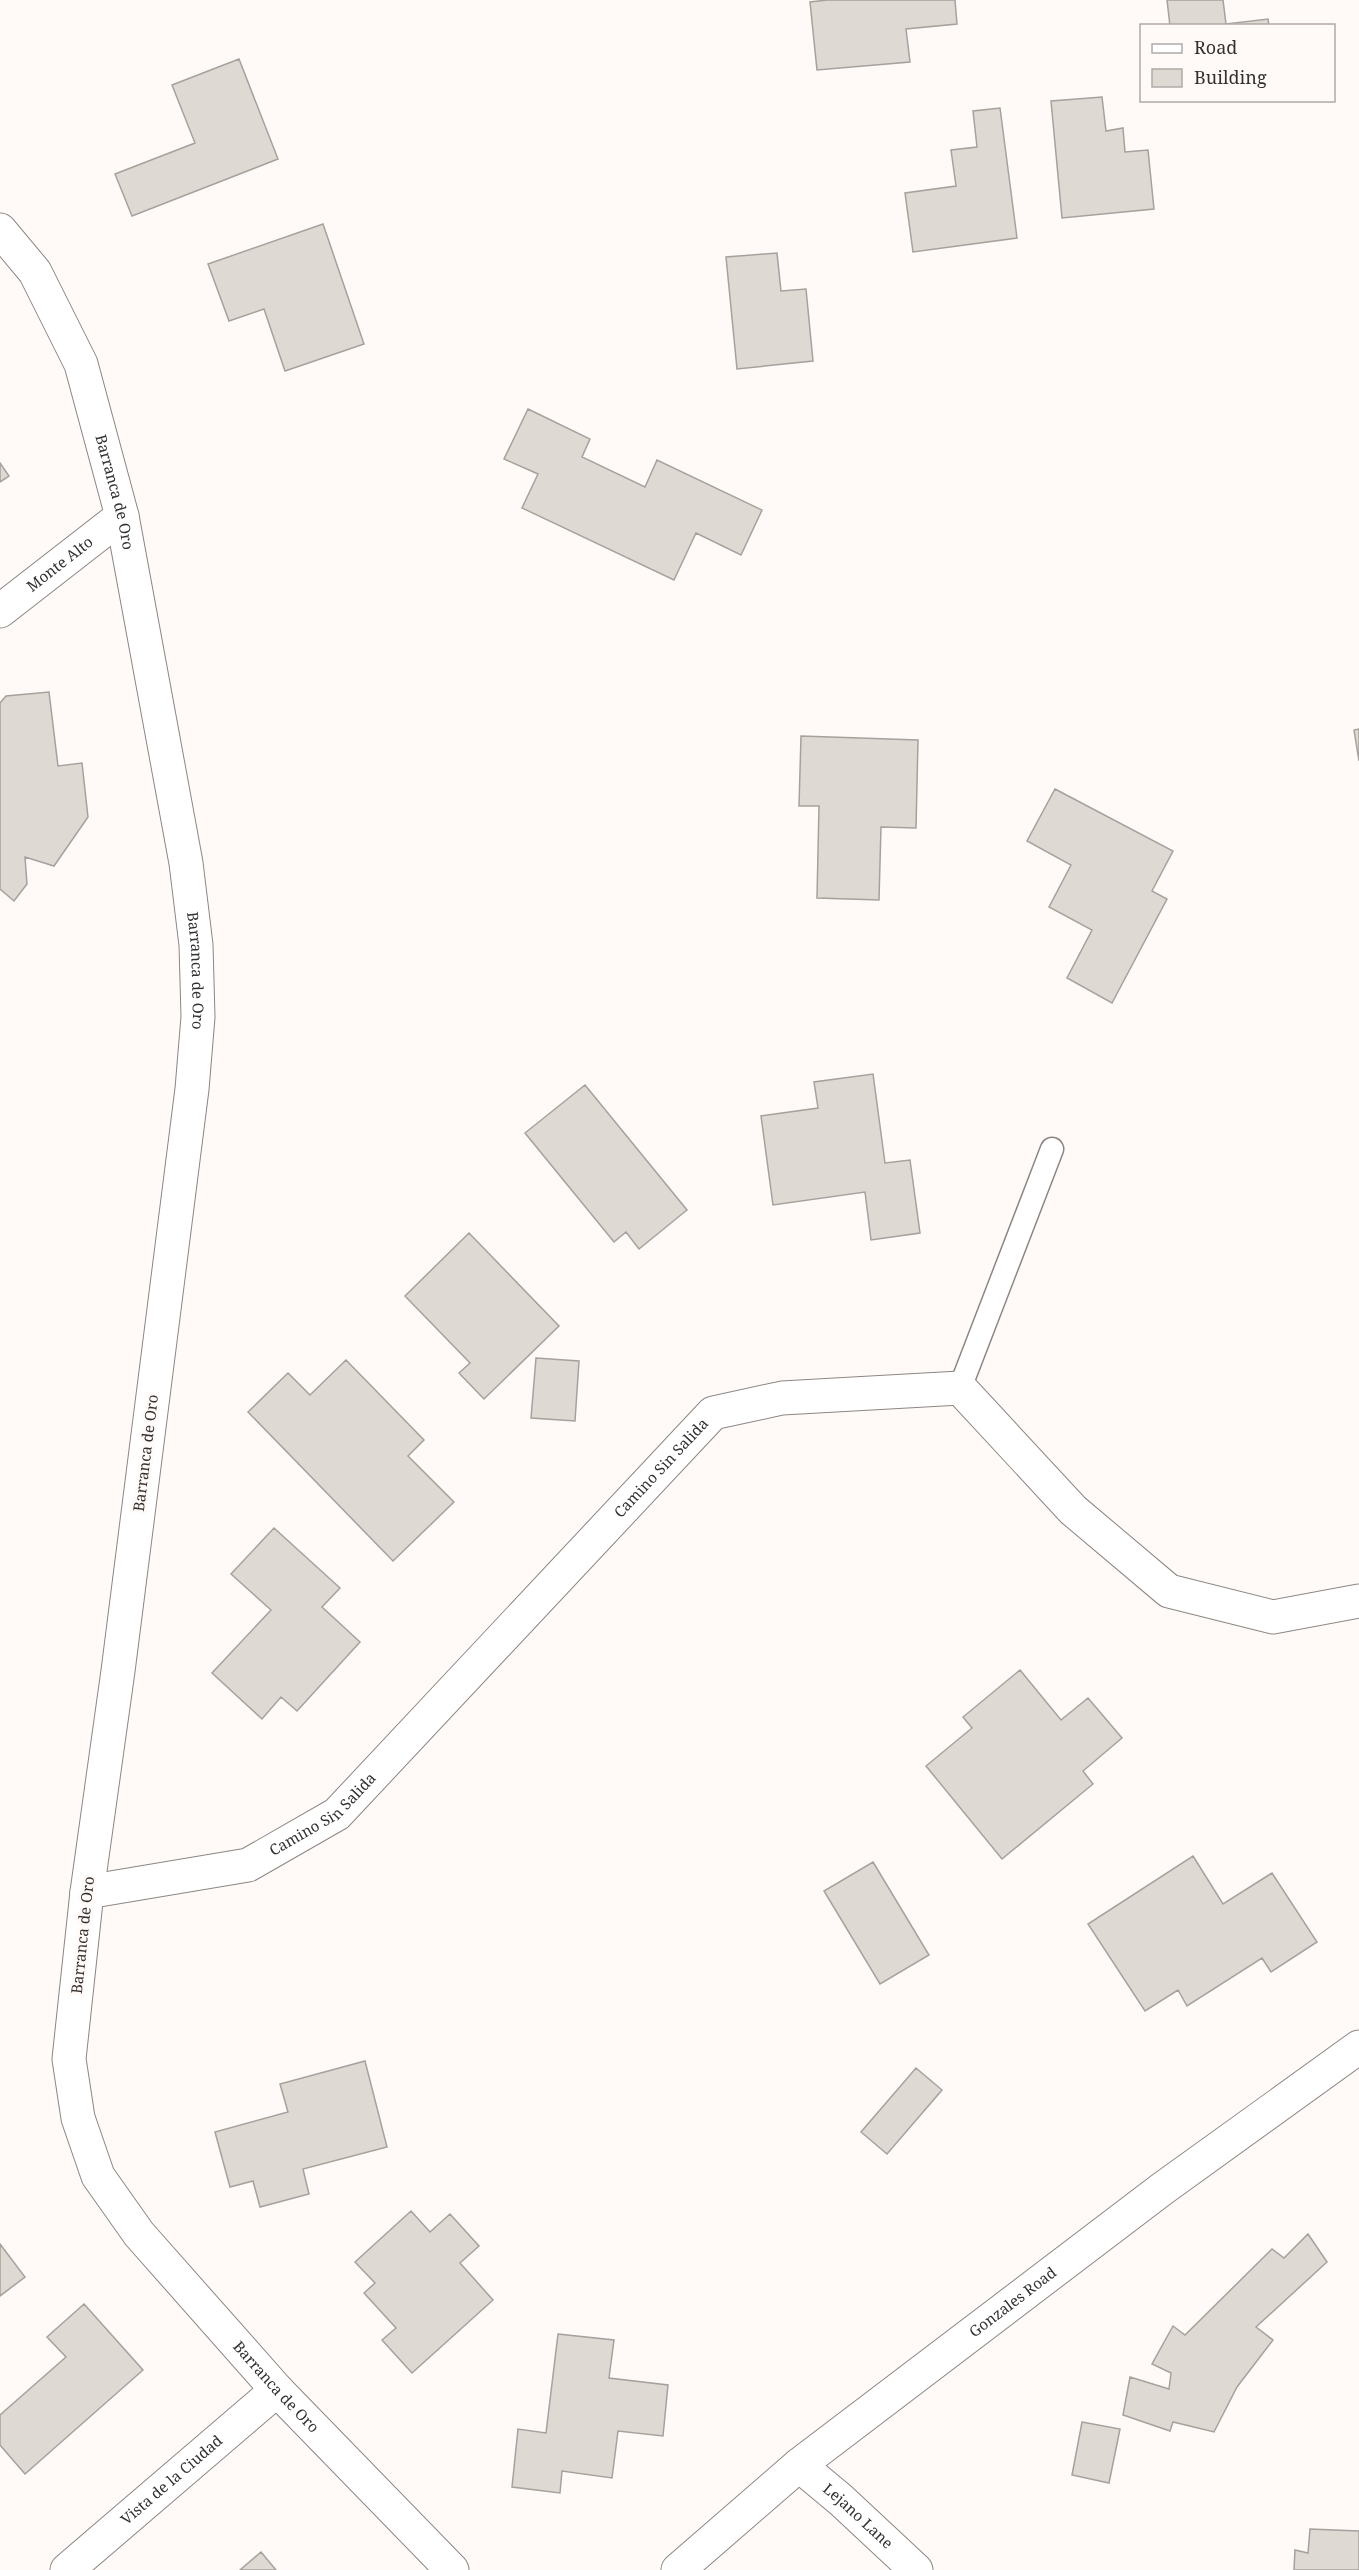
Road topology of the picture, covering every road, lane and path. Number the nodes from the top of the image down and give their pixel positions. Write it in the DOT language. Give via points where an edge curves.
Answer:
graph roads {
  1 [pos="0,230"];
  2 [pos="122,516"];
  3 [pos="0,611"];
  4 [pos="1052,1149"];
  5 [pos="960,1388"];
  6 [pos="1359,1602"];
  7 [pos="87,1892"];
  8 [pos="1359,2047"];
  9 [pos="277,2390"];
  10 [pos="799,2465"];
  11 [pos="67,2570"];
  12 [pos="452,2570"];
  13 [pos="678,2570"];
  14 [pos="916,2570"];
  1 -- 2 [label="street, Barranca de Oro" via="35,272 81,364"];
  2 -- 3 [label="street, Monte Alto"];
  2 -- 7 [label="street, Barranca de Oro" via="186,863 196,945 198,1017 182,1172"];
  4 -- 5 [label="lane"];
  5 -- 6 [label="street" via="1073,1510 1169,1591 1274,1617"];
  5 -- 7 [label="street, Camino Sin Salida" via="782,1398 713,1413 338,1814 248,1865"];
  7 -- 9 [label="street, Barranca de Oro" via="69,2059 78,2118 98,2176 139,2234"];
  8 -- 10 [label="street, Gonzales Road" via="1162,2189"];
  9 -- 11 [label="street, Vista de la Ciudad"];
  9 -- 12 [label="street, Barranca de Oro"];
  10 -- 13 [label="street, Gonzales Road"];
  10 -- 14 [label="street, Lejano Lane"];
}
